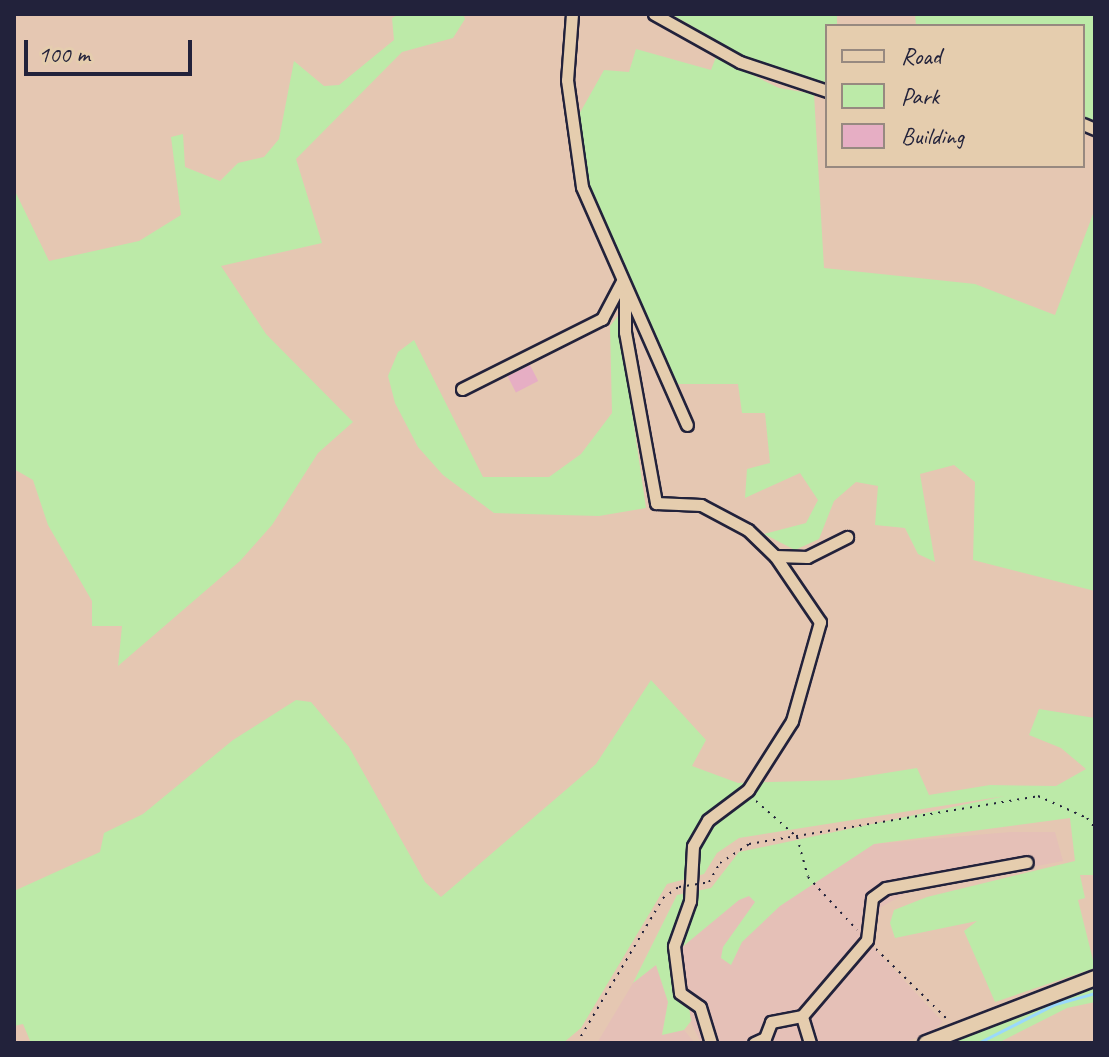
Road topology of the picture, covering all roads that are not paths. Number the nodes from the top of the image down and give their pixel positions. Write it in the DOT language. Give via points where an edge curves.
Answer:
graph roads {
  1 [pos="572,14"];
  2 [pos="654,14"];
  3 [pos="825,90"];
  4 [pos="623,286"];
  5 [pos="462,389"];
  6 [pos="687,425"];
  7 [pos="847,537"];
  8 [pos="775,556"];
  9 [pos="1027,862"];
  10 [pos="1095,978"];
  11 [pos="802,1016"];
  12 [pos="711,1043"];
  13 [pos="754,1043"];
  14 [pos="810,1043"];
  15 [pos="926,1043"];
  1 -- 4 [label="street" via="567,80 576,162"];
  2 -- 3 [label="street" via="740,62"];
  4 -- 5 [label="street" via="602,319"];
  4 -- 6 [label="street" via="665,367"];
  4 -- 8 [label="street" via="625,332 656,503 710,508 748,530"];
  7 -- 8 [label="street" via="807,557"];
  8 -- 12 [label="street" via="820,622 792,721 748,790 698,831 690,901 674,946 680,993 700,1007"];
  9 -- 11 [label="street" via="886,888 867,912 867,940"];
  10 -- 15 [label="main road"];
  11 -- 13 [label="street" via="771,1022 765,1038"];
  11 -- 14 [label="street"];
}
